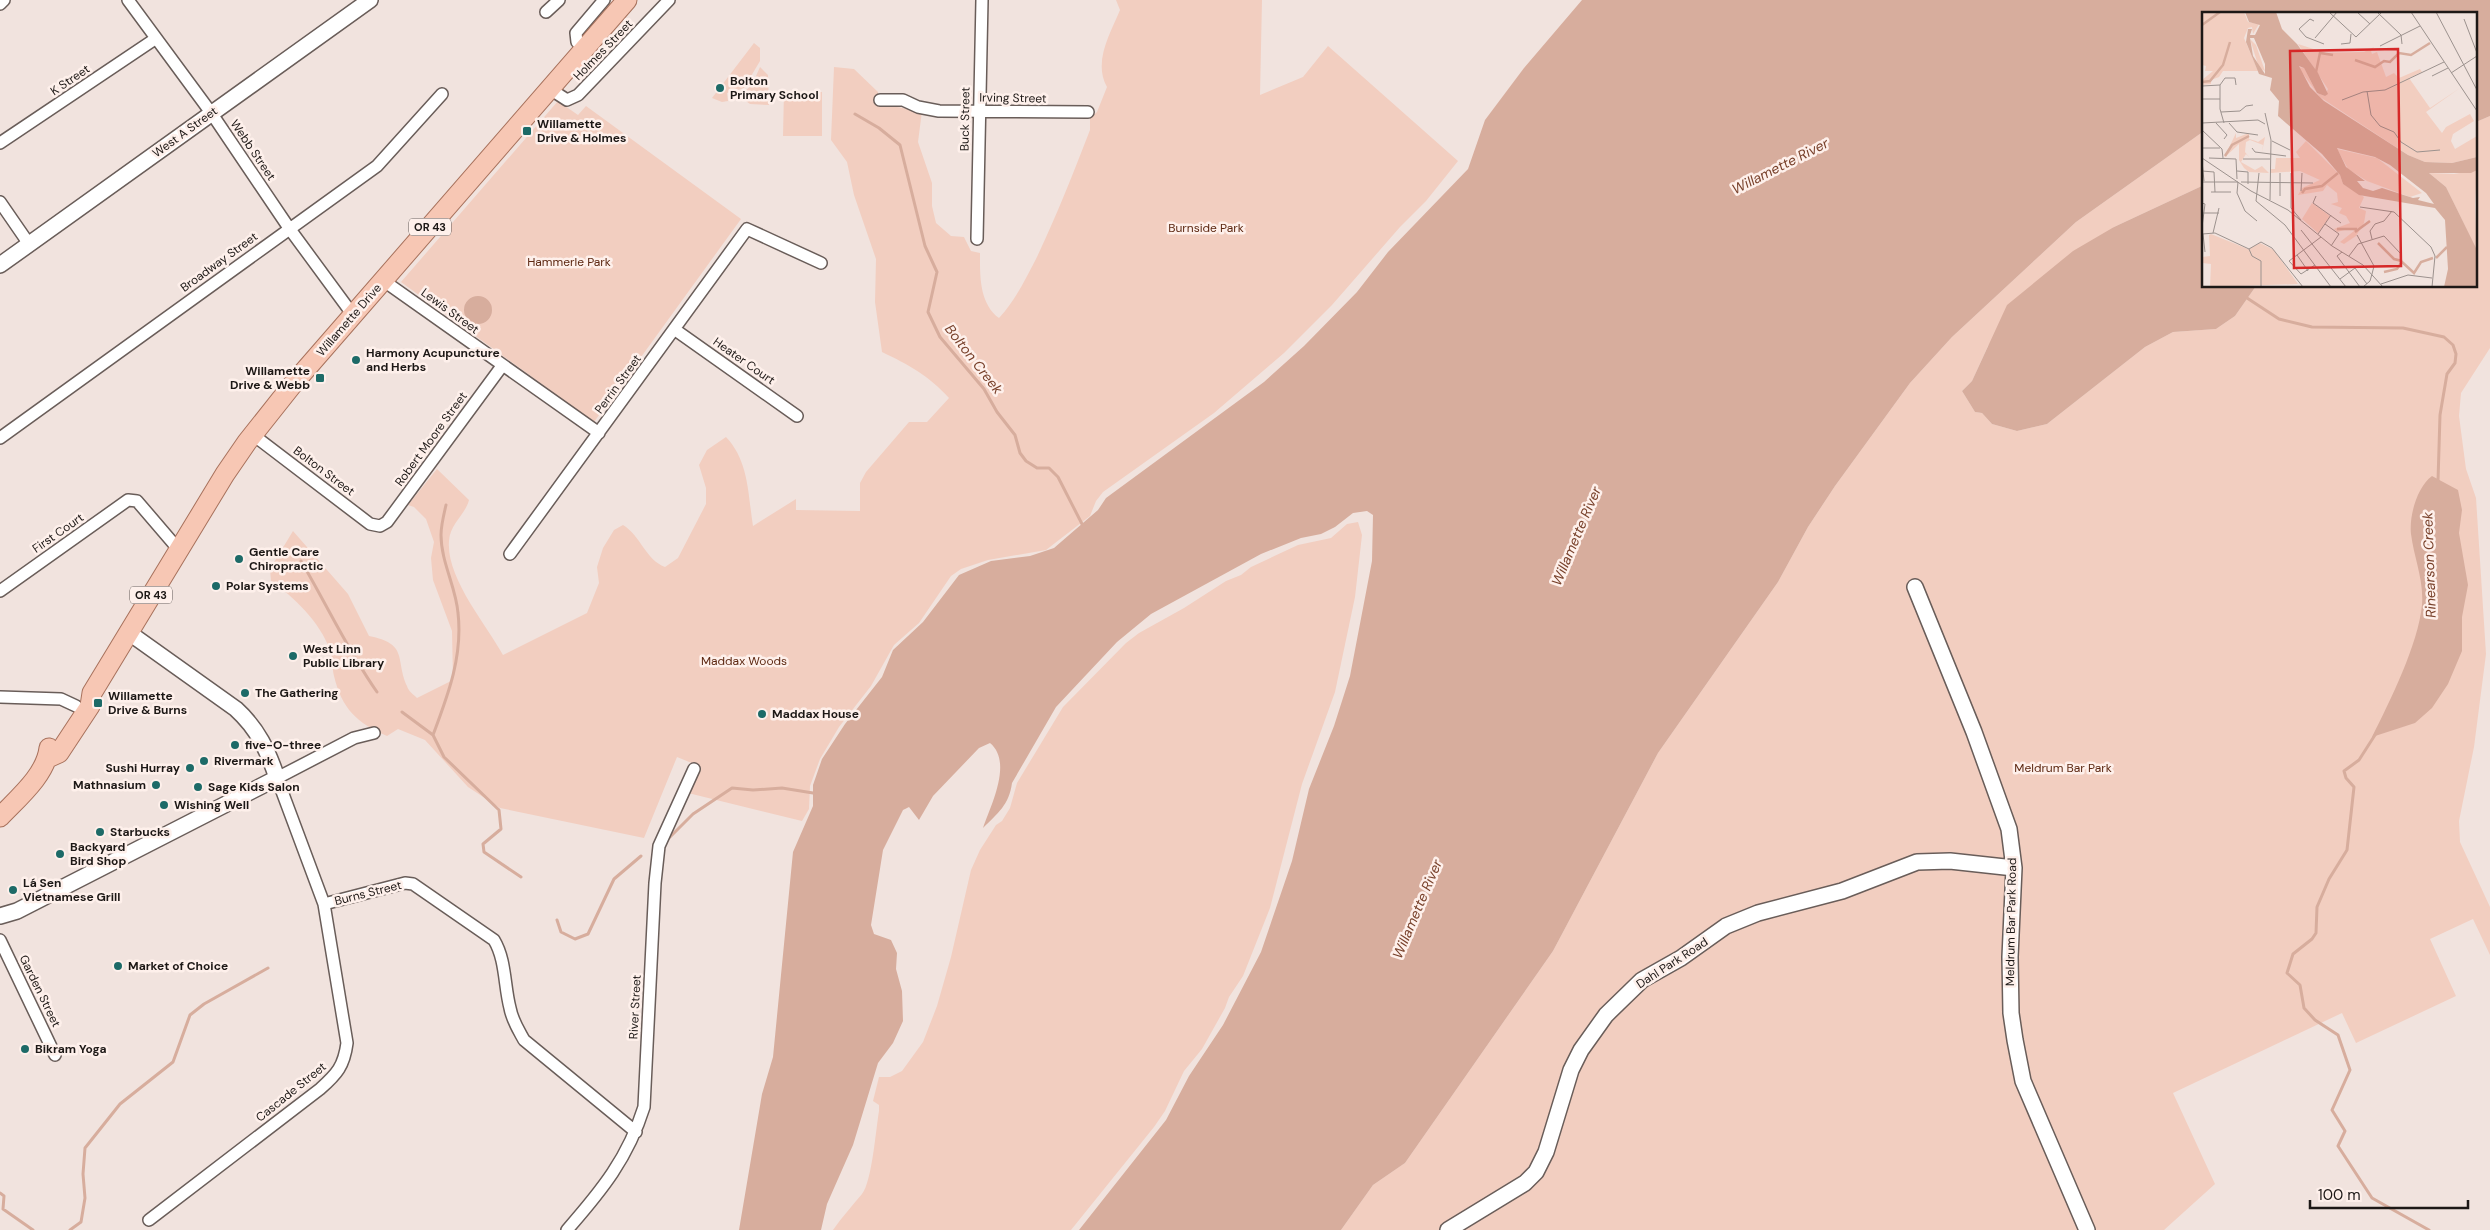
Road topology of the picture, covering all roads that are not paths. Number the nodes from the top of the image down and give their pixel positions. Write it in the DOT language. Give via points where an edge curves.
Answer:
graph roads {
  1 [pos="4,0"];
  2 [pos="128,0"];
  3 [pos="370,0"];
  4 [pos="559,0"];
  5 [pos="604,0"];
  6 [pos="627,0"];
  7 [pos="669,0"];
  8 [pos="982,0"];
  9 [pos="0,4"];
  10 [pos="546,12"];
  11 [pos="155,39"];
  12 [pos="585,48"];
  13 [pos="550,90"];
  14 [pos="442,94"];
  15 [pos="880,100"];
  16 [pos="979,112"];
  17 [pos="1088,112"];
  18 [pos="212,114"];
  19 [pos="0,143"];
  20 [pos="0,202"];
  21 [pos="289,228"];
  22 [pos="977,239"];
  23 [pos="29,244"];
  24 [pos="822,263"];
  25 [pos="0,265"];
  26 [pos="384,281"];
  27 [pos="353,315"];
  28 [pos="674,329"];
  29 [pos="502,366"];
  30 [pos="798,416"];
  31 [pos="599,433"];
  32 [pos="252,434"];
  33 [pos="0,438"];
  34 [pos="380,526"];
  35 [pos="179,550"];
  36 [pos="510,554"];
  37 [pos="1915,587"];
  38 [pos="0,591"];
  39 [pos="128,632"];
  40 [pos="92,692"];
  41 [pos="0,697"];
  42 [pos="76,706"];
  43 [pos="374,733"];
  44 [pos="48,758"];
  45 [pos="694,769"];
  46 [pos="277,778"];
  47 [pos="0,817"];
  48 [pos="2014,868"];
  49 [pos="324,904"];
  50 [pos="0,916"];
  51 [pos="0,940"];
  52 [pos="55,1055"];
  53 [pos="636,1132"];
  54 [pos="149,1220"];
  55 [pos="567,1230"];
  56 [pos="1448,1230"];
  57 [pos="2087,1230"];
  1 -- 9 [label="street"];
  2 -- 11 [label="street, Webb Street"];
  3 -- 18 [label="street, West A Street"];
  4 -- 10 [label="street"];
  5 -- 12 [label="street" via="576,33 577,42"];
  6 -- 12 [label="main road, Willamette Drive / OR 43"];
  7 -- 13 [label="street, Holmes Street" via="578,95 567,100"];
  8 -- 16 [label="street, Buck Street"];
  11 -- 18 [label="street, Webb Street"];
  11 -- 19 [label="street, K Street"];
  12 -- 13 [label="main road, Willamette Drive / OR 43"];
  13 -- 26 [label="main road, Willamette Drive / OR 43"];
  14 -- 21 [label="street, Broadway Street" via="377,166"];
  15 -- 16 [label="street, Irving Street" via="903,100 939,111"];
  16 -- 17 [label="street, Irving Street"];
  16 -- 22 [label="street, Buck Street"];
  18 -- 21 [label="street, Webb Street"];
  18 -- 23 [label="street, West A Street"];
  20 -- 23 [label="street"];
  21 -- 27 [label="street, Webb Street"];
  21 -- 33 [label="street, Broadway Street"];
  23 -- 25 [label="street, West A Street"];
  24 -- 28 [label="street, Perrin Street" via="747,229"];
  26 -- 27 [label="main road, Willamette Drive / OR 43"];
  26 -- 29 [label="street, Lewis Street"];
  27 -- 32 [label="main road, Willamette Drive / OR 43"];
  28 -- 30 [label="street, Heater Court"];
  28 -- 31 [label="street, Perrin Street"];
  29 -- 31 [label="street, Lewis Street"];
  29 -- 34 [label="street, Robert Moore Street" via="387,522"];
  31 -- 36 [label="street, Perrin Street"];
  32 -- 34 [label="street, Bolton Street" via="370,524"];
  32 -- 35 [label="main road, Willamette Drive / OR 43"];
  35 -- 38 [label="street, First Court" via="133,499"];
  35 -- 39 [label="main road, Willamette Drive / OR 43"];
  37 -- 48 [label="street, Meldrum Bar Park Road" via="2003,810"];
  39 -- 40 [label="main road, Willamette Drive / OR 43"];
  39 -- 46 [label="street, Burns Street" via="247,719 263,741"];
  40 -- 42 [label="main road, Willamette Drive / OR 43"];
  40 -- 44 [label="main road, Willamette Drive / OR 43" via="90,706 59,753"];
  41 -- 42 [label="street" via="61,699"];
  42 -- 44 [label="main road, Willamette Drive / OR 43" via="49,745"];
  43 -- 46 [label="street" via="354,738"];
  44 -- 47 [label="main road, Willamette Drive / OR 43" via="26,790"];
  45 -- 53 [label="street, River Street" via="659,846 644,1107"];
  46 -- 49 [label="street, Burns Street"];
  46 -- 50 [label="street" via="17,911"];
  48 -- 56 [label="street, Dahl Park Road" via="1932,860 1917,862 1842,891 1758,913 1726,926 1681,958 1642,980 1606,1015 1571,1070 1546,1152 1536,1172 1526,1183"];
  48 -- 57 [label="street, Meldrum Bar Park Road" via="2010,990 2018,1057 2033,1106"];
  49 -- 53 [label="street, Burns Street" via="405,883 413,884 494,940 500,952 510,1009 524,1040"];
  49 -- 54 [label="street, Cascade Street" via="347,1043 345,1060 335,1076 320,1089"];
  51 -- 52 [label="street, Garden Street"];
  53 -- 55 [label="street, River Street" via="610,1180"];
}
